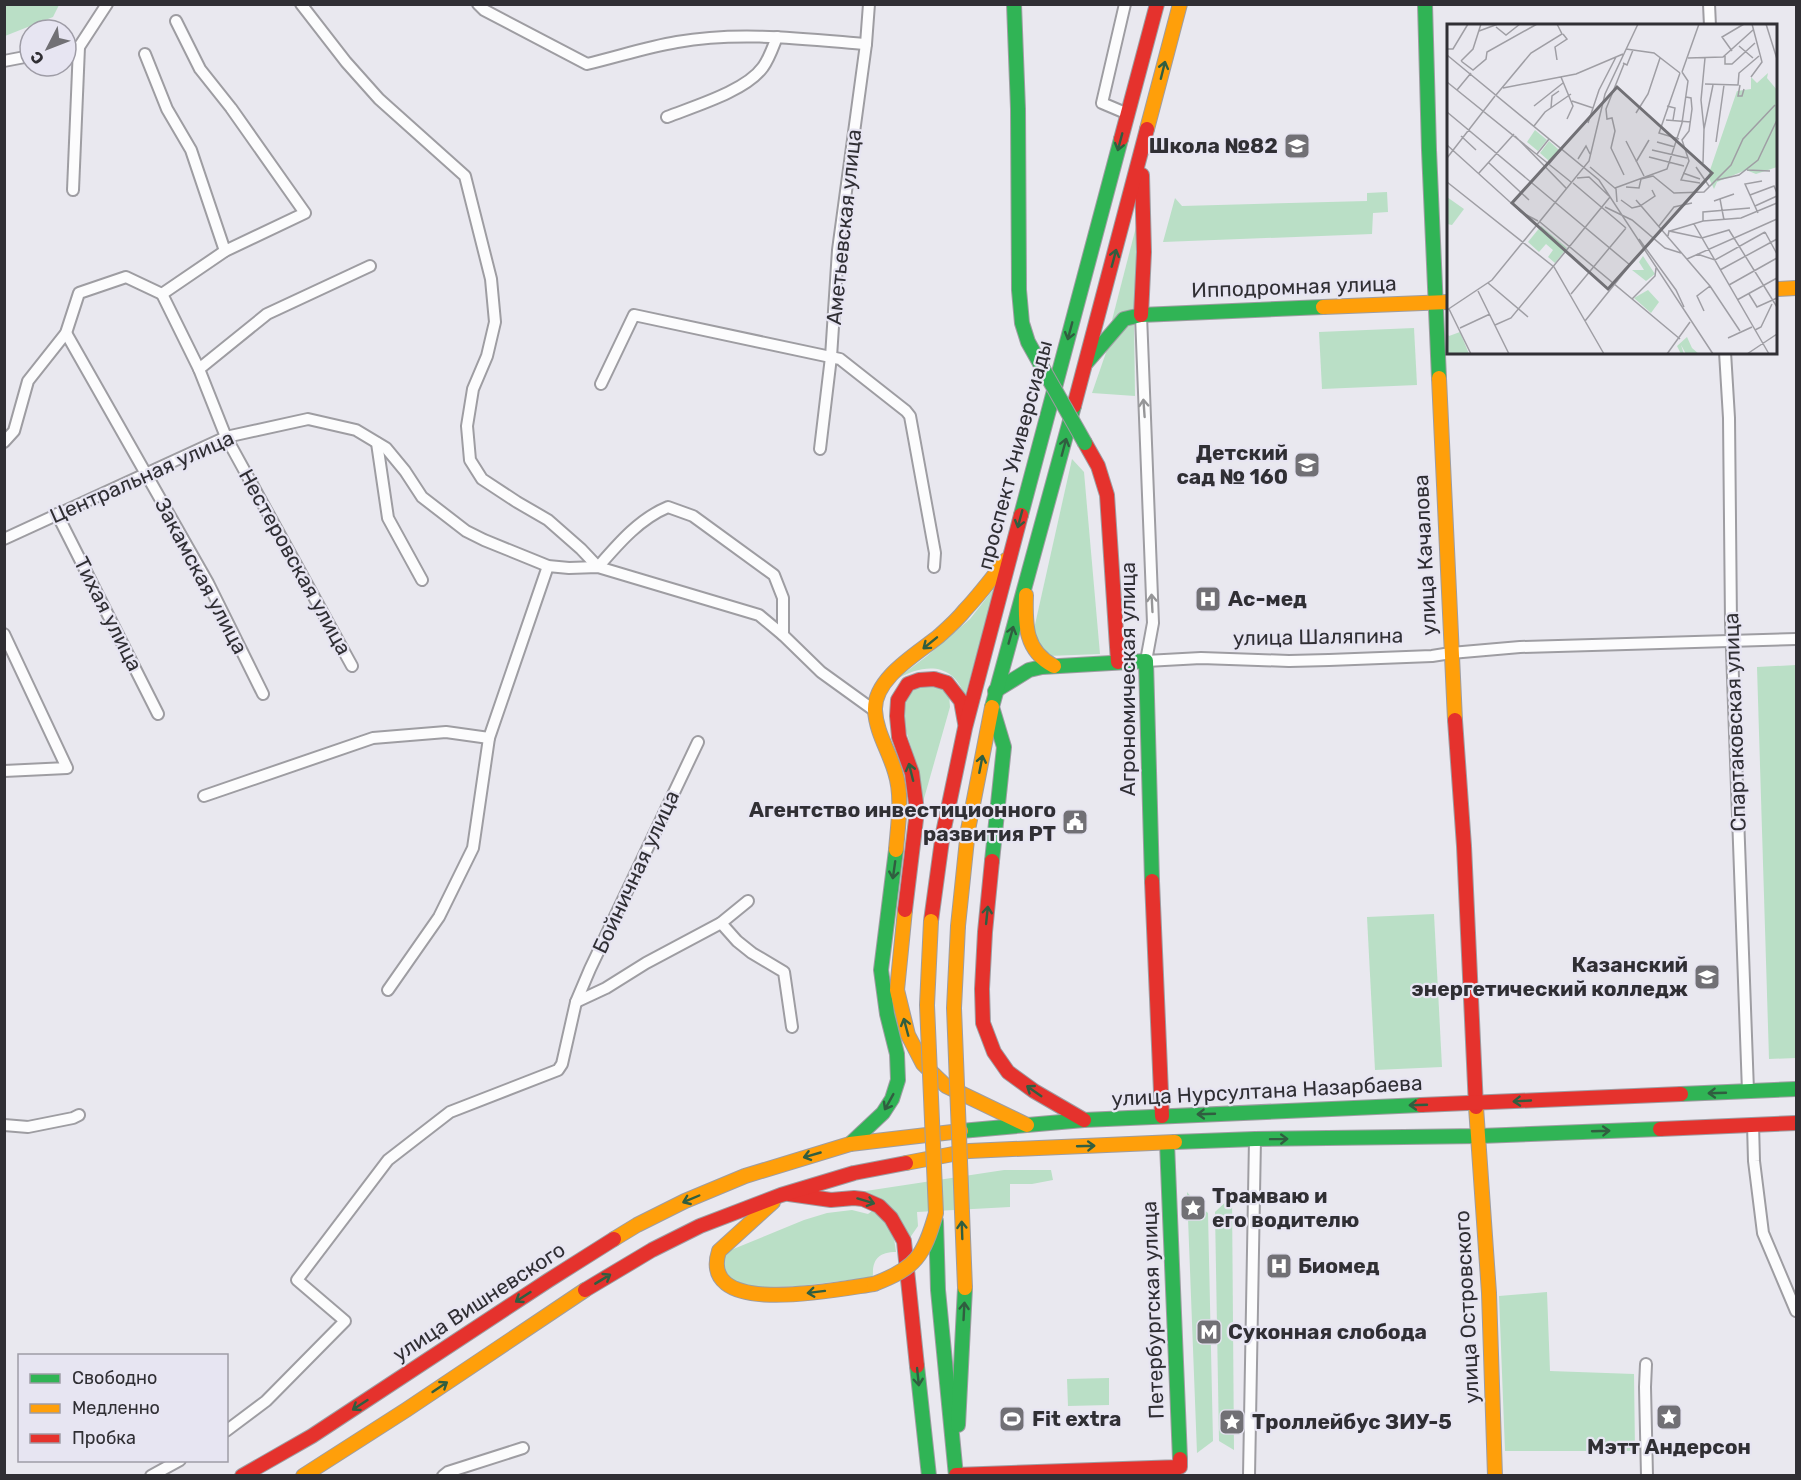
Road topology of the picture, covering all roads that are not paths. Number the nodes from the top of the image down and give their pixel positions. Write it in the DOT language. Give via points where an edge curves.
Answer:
graph roads {
  1 [pos="106,4"];
  2 [pos="301,4"];
  3 [pos="478,4"];
  4 [pos="869,4"];
  5 [pos="1014,4"];
  6 [pos="1125,4"];
  7 [pos="1157,4"];
  8 [pos="1180,4"];
  9 [pos="1425,4"];
  10 [pos="1709,4"];
  11 [pos="176,21"];
  12 [pos="1710,24"];
  13 [pos="777,37"];
  14 [pos="866,44"];
  15 [pos="79,47"];
  16 [pos="145,54"];
  17 [pos="1128,114"];
  18 [pos="667,117"];
  19 [pos="1142,155"];
  20 [pos="73,190"];
  21 [pos="225,251"];
  22 [pos="369,266"];
  23 [pos="1797,288"];
  24 [pos="1777,289"];
  25 [pos="162,294"];
  26 [pos="1442,302"];
  27 [pos="1141,315"];
  28 [pos="66,333"];
  29 [pos="1725,354"];
  30 [pos="831,357"];
  31 [pos="1086,363"];
  32 [pos="199,369"];
  33 [pos="601,384"];
  34 [pos="226,437"];
  35 [pos="4,442"];
  36 [pos="377,443"];
  37 [pos="820,449"];
  38 [pos="146,474"];
  39 [pos="57,514"];
  40 [pos="4,539"];
  41 [pos="1011,553"];
  42 [pos="548,566"];
  43 [pos="598,567"];
  44 [pos="934,567"];
  45 [pos="422,580"];
  46 [pos="1026,585"];
  47 [pos="4,634"];
  48 [pos="783,635"];
  49 [pos="1797,639"];
  50 [pos="1732,640"];
  51 [pos="1451,653"];
  52 [pos="1146,661"];
  53 [pos="1118,662"];
  54 [pos="352,666"];
  55 [pos="1056,666"];
  56 [pos="995,691"];
  57 [pos="263,694"];
  58 [pos="992,707"];
  59 [pos="875,711"];
  60 [pos="159,714"];
  61 [pos="965,728"];
  62 [pos="489,738"];
  63 [pos="698,742"];
  64 [pos="4,771"];
  65 [pos="204,796"];
  66 [pos="748,901"];
  67 [pos="720,923"];
  68 [pos="388,990"];
  69 [pos="576,1002"];
  70 [pos="792,1027"];
  71 [pos="1797,1089"];
  72 [pos="1748,1091"];
  73 [pos="1476,1103"];
  74 [pos="79,1115"];
  75 [pos="1162,1116"];
  76 [pos="1084,1120"];
  77 [pos="1797,1123"];
  78 [pos="1753,1124"];
  79 [pos="4,1125"];
  80 [pos="1028,1125"];
  81 [pos="1480,1136"];
  82 [pos="1255,1139"];
  83 [pos="1167,1143"];
  84 [pos="850,1144"];
  85 [pos="745,1176"];
  86 [pos="784,1194"];
  87 [pos="936,1212"];
  88 [pos="1797,1311"];
  89 [pos="1646,1364"];
  90 [pos="228,1430"];
  91 [pos="523,1448"];
  92 [pos="178,1462"];
  93 [pos="1180,1471"];
  94 [pos="956,1475"];
  95 [pos="151,1476"];
  96 [pos="242,1476"];
  97 [pos="303,1476"];
  98 [pos="443,1476"];
  99 [pos="929,1476"];
  100 [pos="1249,1476"];
  101 [pos="1495,1476"];
  102 [pos="1647,1476"];
  1 -- 15 [label="street"];
  2 -- 43 [label="street" via="379,99 465,176 491,279 495,322 487,356 473,389 468,426 470,460 482,479 548,520"];
  3 -- 13 [label="street" via="587,64 678,42"];
  4 -- 14 [label="street, Аметьевская улица"];
  5 -- 53 [label="main road, bridge" via="1022,323 1028,342 1098,466 1107,495"];
  6 -- 17 [label="street" via="1102,103"];
  7 -- 17 [label="main road, проспект Универсиады"];
  19 -- 8 [label="main road, проспект Универсиады, one-way"];
  9 -- 26 [label="main road, улица Качалова"];
  10 -- 12 [label="street"];
  11 -- 21 [label="street" via="200,69 305,213"];
  13 -- 14 [label="street"];
  13 -- 18 [label="street" via="763,67 753,78 737,89"];
  14 -- 30 [label="street, Аметьевская улица" via="838,250"];
  15 -- 20 [label="street"];
  16 -- 21 [label="street" via="166,109 191,150"];
  17 -- 41 [label="main road, проспект Универсиады, one-way"];
  19 -- 27 [label="main road"];
  31 -- 19 [label="main road, проспект Универсиады, one-way"];
  21 -- 25 [label="street"];
  22 -- 32 [label="street" via="267,314"];
  23 -- 24 [label="main road"];
  25 -- 28 [label="street" via="126,277 80,292"];
  25 -- 32 [label="street, Нестеровская улица"];
  26 -- 27 [label="main road, Ипподромная улица"];
  26 -- 51 [label="main road, улица Качалова"];
  27 -- 31 [label="main road" via="1124,319"];
  52 -- 27 [label="street, Агрономическая улица, one-way" via="1153,623"];
  28 -- 35 [label="street" via="28,381 14,431"];
  28 -- 38 [label="street, Закамская улица"];
  29 -- 50 [label="street, Спартаковская улица"];
  30 -- 33 [label="street" via="634,315"];
  30 -- 37 [label="street, Аметьевская улица"];
  30 -- 44 [label="street" via="840,359 910,417 935,553"];
  46 -- 31 [label="main road, проспект Универсиады, one-way"];
  32 -- 34 [label="street, Нестеровская улица"];
  34 -- 36 [label="street, Центральная улица" via="308,419 356,430"];
  34 -- 38 [label="street, Центральная улица"];
  34 -- 54 [label="street, Нестеровская улица"];
  36 -- 42 [label="street, Центральная улица" via="393,456 422,497 466,531"];
  36 -- 45 [label="street" via="388,518"];
  38 -- 39 [label="street, Центральная улица"];
  38 -- 57 [label="street, Закамская улица" via="208,583"];
  39 -- 40 [label="street, Центральная улица"];
  39 -- 60 [label="street, Тихая улица"];
  41 -- 59 [label="main road, one-way" via="965,611 899,666 884,684"];
  41 -- 61 [label="main road, проспект Универсиады"];
  42 -- 43 [label="street, Центральная улица"];
  42 -- 62 [label="street"];
  43 -- 48 [label="street, Центральная улица" via="759,615"];
  43 -- 48 [label="street" via="652,514 668,507 693,516 774,575 783,598"];
  46 -- 55 [label="main road" via="1029,641 1037,655"];
  56 -- 46 [label="main road, проспект Универсиады, one-way"];
  47 -- 64 [label="street" via="67,768"];
  48 -- 59 [label="street, Центральная улица" via="821,672"];
  49 -- 50 [label="street, улица Шаляпина"];
  50 -- 51 [label="street, улица Шаляпина"];
  50 -- 72 [label="street, Спартаковская улица"];
  51 -- 52 [label="street, улица Шаляпина" via="1329,660"];
  51 -- 73 [label="main road, улица Качалова"];
  52 -- 53 [label="main road, улица Шаляпина"];
  52 -- 75 [label="main road, Агрономическая улица"];
  53 -- 55 [label="main road, улица Шаляпина"];
  55 -- 56 [label="main road, улица Шаляпина" via="1029,670"];
  56 -- 58 [label="main road, проспект Универсиады"];
  76 -- 58 [label="main road, one-way" via="1008,1072 994,1052 983,1023 985,932 1004,747"];
  94 -- 58 [label="main road, проспект Универсиады, one-way, bridge" via="965,1288 954,1008 968,830"];
  59 -- 84 [label="main road, one-way" via="896,773 900,806 881,970 898,1080 883,1113"];
  80 -- 61 [label="main road, one-way" via="946,1086 923,1064 908,1035 897,990 917,811 912,773 900,737 898,700 908,684 919,680 947,683 961,701"];
  61 -- 87 [label="main road, проспект Универсиады, bridge" via="943,833 931,921 927,1005"];
  62 -- 65 [label="street" via="446,732 373,738"];
  62 -- 68 [label="street" via="473,848 439,917"];
  63 -- 69 [label="street, Бойничная улица"];
  66 -- 67 [label="street, Бойничная улица"];
  67 -- 69 [label="street, Бойничная улица"];
  67 -- 70 [label="street" via="752,953 783,972"];
  69 -- 90 [label="street, Бойничная улица" via="558,1070 450,1112 388,1160 297,1280 345,1321 266,1401"];
  71 -- 72 [label="main road, улица Нурсултана Назарбаева"];
  72 -- 73 [label="main road, улица Нурсултана Назарбаева, one-way"];
  73 -- 75 [label="main road, улица Нурсултана Назарбаева, one-way"];
  73 -- 81 [label="main road, улица Качалова"];
  74 -- 79 [label="street" via="28,1127"];
  75 -- 76 [label="main road, улица Нурсултана Назарбаева"];
  76 -- 80 [label="main road, улица Нурсултана Назарбаева"];
  77 -- 78 [label="main road"];
  81 -- 78 [label="main road, one-way"];
  78 -- 88 [label="street" via="1763,1233"];
  80 -- 84 [label="main road, улица Нурсултана Назарбаева"];
  82 -- 81 [label="main road, one-way"];
  81 -- 101 [label="main road, улица Островского"];
  82 -- 83 [label="main road"];
  82 -- 100 [label="street"];
  86 -- 83 [label="main road, one-way" via="854,1173 969,1151"];
  83 -- 93 [label="main road, Петербургская улица"];
  84 -- 85 [label="main road, улица Нурсултана Назарбаева, one-way"];
  85 -- 96 [label="main road, улица Вишневского, one-way" via="637,1225 312,1437"];
  87 -- 86 [label="main road, one-way, bridge" via="922,1255 894,1277 874,1284 806,1293 761,1295 735,1290 718,1269 719,1251"];
  97 -- 86 [label="main road, one-way" via="567,1300 651,1250 700,1226"];
  86 -- 99 [label="main road, one-way" via="872,1202 897,1224 904,1241"];
  87 -- 94 [label="main road, проспект Универсиады" via="938,1290"];
  89 -- 102 [label="street"];
  91 -- 98 [label="street"];
  92 -- 95 [label="street"];
  93 -- 94 [label="main road"];
}
